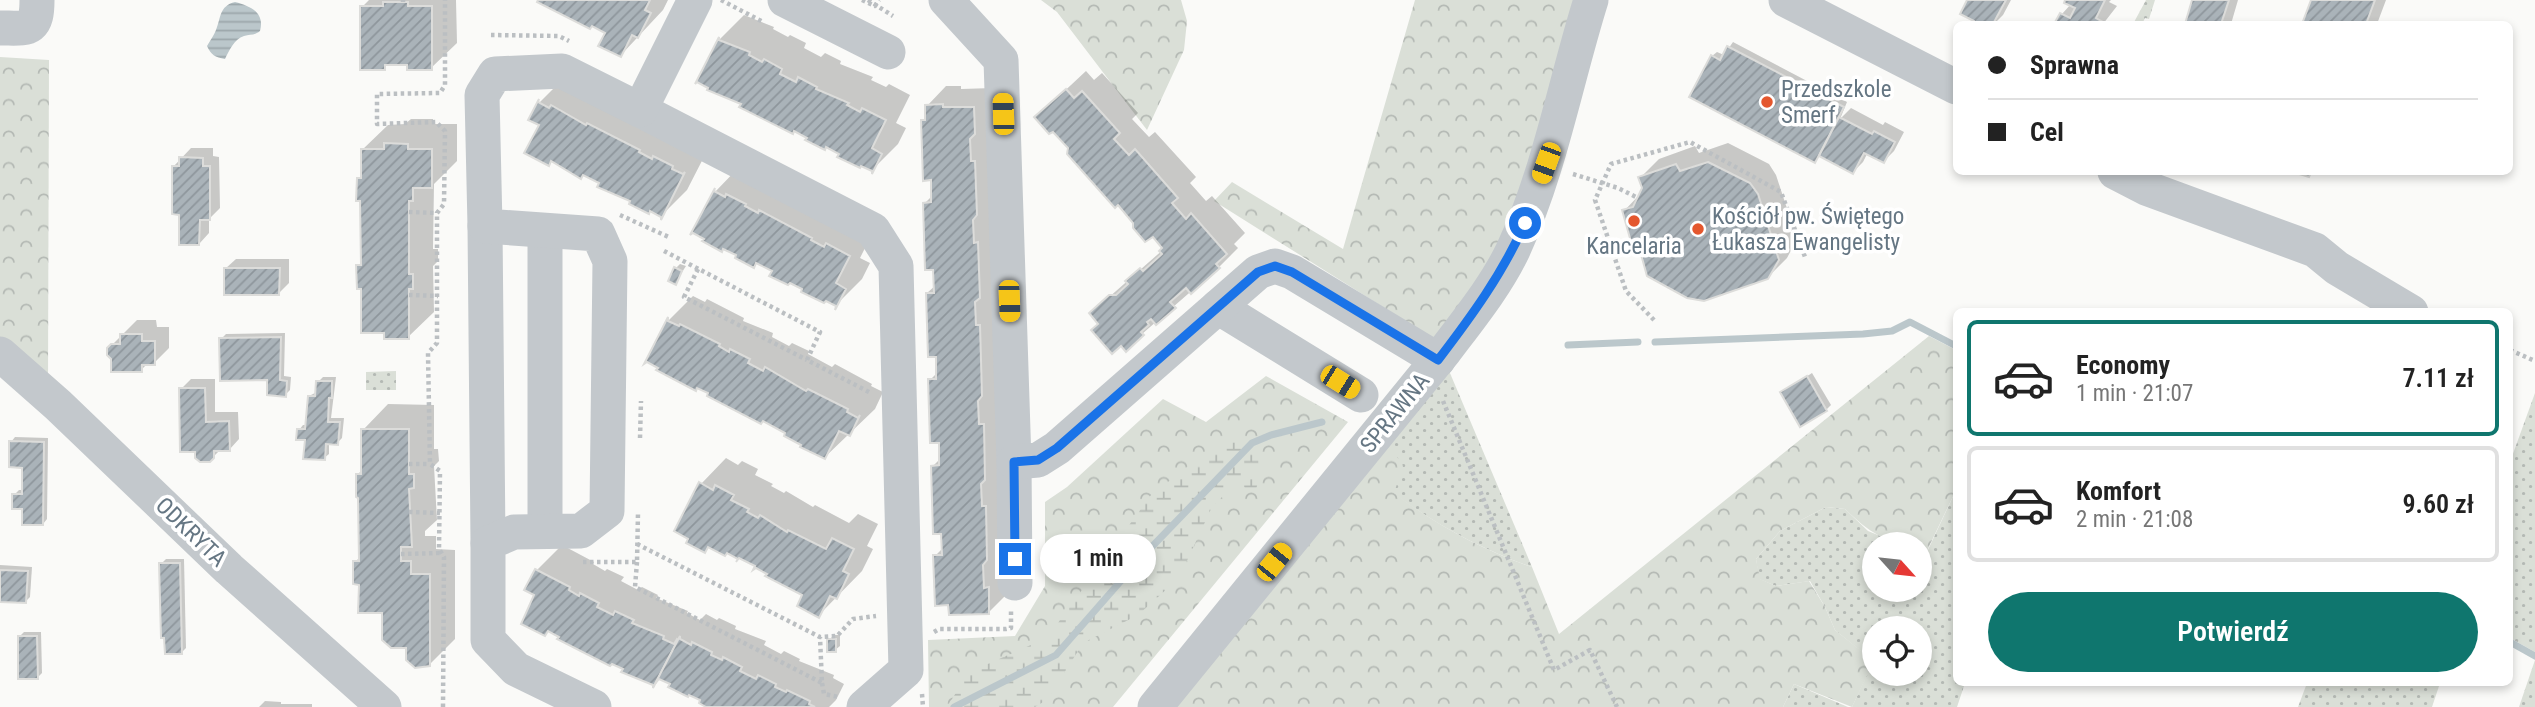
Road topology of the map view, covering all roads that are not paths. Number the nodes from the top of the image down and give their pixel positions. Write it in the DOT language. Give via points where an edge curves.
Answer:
graph roads {
  1 [pos="37,0"];
  2 [pos="695,0"];
  3 [pos="785,0"];
  4 [pos="946,0"];
  5 [pos="1591,0"];
  6 [pos="1786,0"];
  7 [pos="0,28"];
  8 [pos="888,52"];
  9 [pos="1953,85"];
  10 [pos="640,110"];
  11 [pos="2121,175"];
  12 [pos="485,226"];
  13 [pos="545,231"];
  14 [pos="1218,307"];
  15 [pos="2404,308"];
  16 [pos="0,354"];
  17 [pos="1434,365"];
  18 [pos="1361,395"];
  19 [pos="1014,462"];
  20 [pos="545,531"];
  21 [pos="488,543"];
  22 [pos="1015,583"];
  23 [pos="384,707"];
  24 [pos="594,707"];
  25 [pos="864,707"];
  26 [pos="1155,707"];
  1 -- 7 [label="street" via="33,23 24,28"];
  2 -- 10 [label="street"];
  3 -- 8 [label="street"];
  4 -- 19 [label="street" via="1001,60"];
  5 -- 17 [label="street, SPRAWNA" via="1525,223 1491,286"];
  6 -- 9 [label="street"];
  10 -- 12 [label="street" via="562,71 495,74 482,95"];
  10 -- 25 [label="street" via="873,230 896,265 906,670"];
  11 -- 15 [label="street" via="2315,250"];
  12 -- 13 [label="street"];
  12 -- 21 [label="street"];
  13 -- 20 [label="street"];
  13 -- 20 [label="street" via="598,234 610,261 607,511 580,531"];
  14 -- 17 [label="street" via="1258,272 1275,266 1292,272"];
  14 -- 18 [label="street"];
  14 -- 19 [label="street" via="1057,448 1038,460"];
  16 -- 23 [label="street, ODKRYTA"];
  17 -- 26 [label="street, SPRAWNA"];
  19 -- 22 [label="street"];
  20 -- 21 [label="street" via="514,532"];
  21 -- 24 [label="street" via="488,640 516,669"];
}
